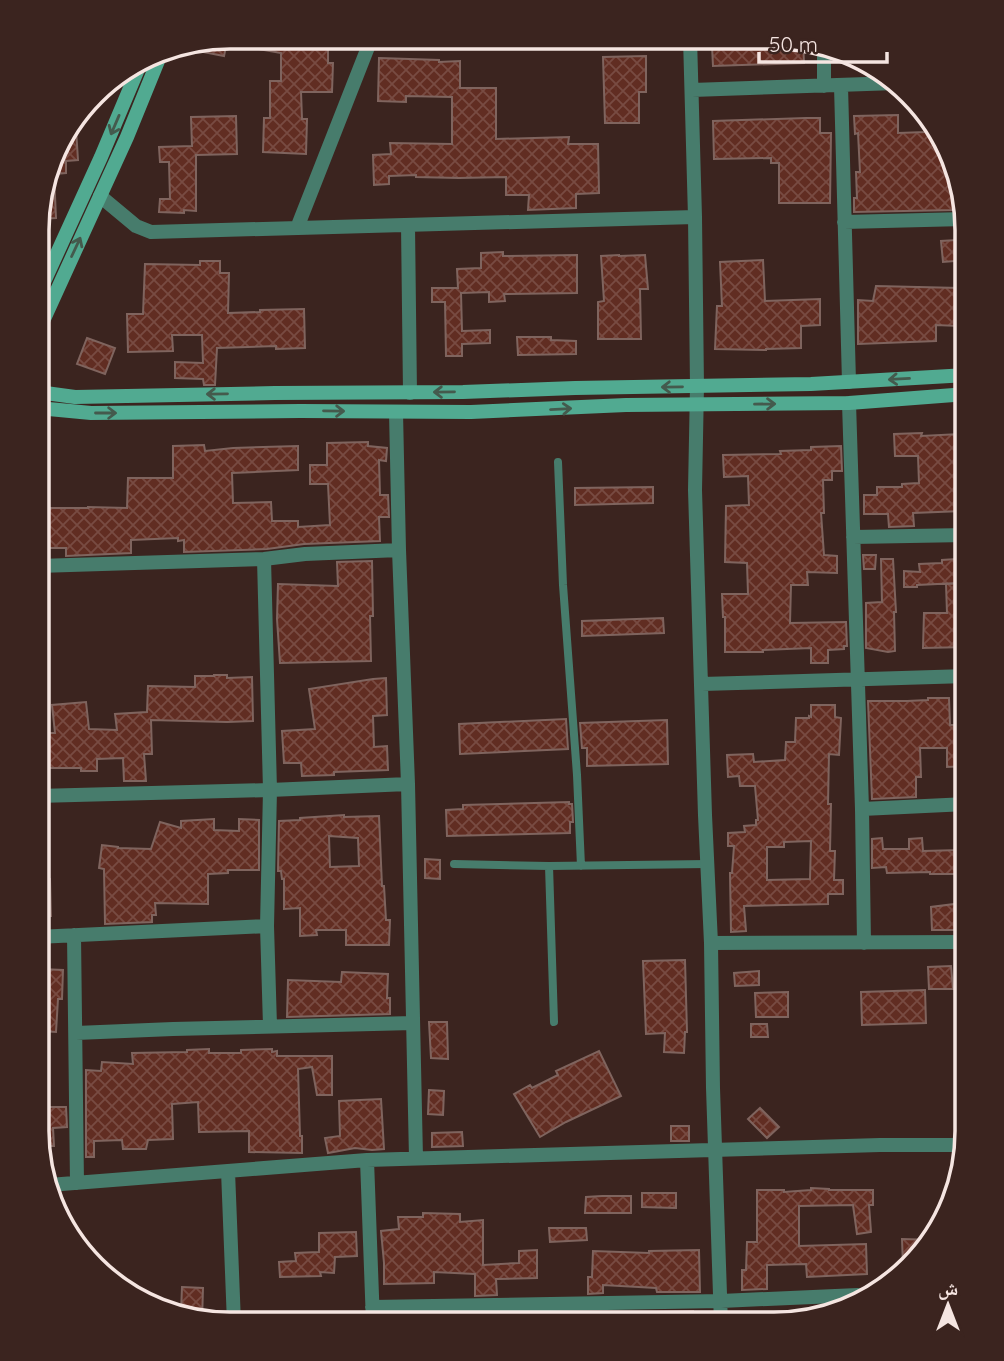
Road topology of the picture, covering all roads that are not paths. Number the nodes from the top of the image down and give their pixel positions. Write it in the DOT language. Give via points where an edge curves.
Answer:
graph roads {
  1 [pos="367,49"];
  2 [pos="690,49"];
  3 [pos="824,56"];
  4 [pos="156,65"];
  5 [pos="135,77"];
  6 [pos="881,84"];
  7 [pos="824,86"];
  8 [pos="841,86"];
  9 [pos="692,90"];
  10 [pos="100,196"];
  11 [pos="695,217"];
  12 [pos="954,219"];
  13 [pos="844,222"];
  14 [pos="408,225"];
  15 [pos="297,228"];
  16 [pos="49,271"];
  17 [pos="49,308"];
  18 [pos="955,376"];
  19 [pos="849,382"];
  20 [pos="697,386"];
  21 [pos="49,393"];
  22 [pos="410,393"];
  23 [pos="955,395"];
  24 [pos="849,403"];
  25 [pos="696,405"];
  26 [pos="49,409"];
  27 [pos="396,412"];
  28 [pos="558,462"];
  29 [pos="955,535"];
  30 [pos="853,537"];
  31 [pos="398,550"];
  32 [pos="264,559"];
  33 [pos="49,566"];
  34 [pos="955,676"];
  35 [pos="857,679"];
  36 [pos="702,684"];
  37 [pos="408,784"];
  38 [pos="270,790"];
  39 [pos="49,796"];
  40 [pos="955,805"];
  41 [pos="862,809"];
  42 [pos="454,864"];
  43 [pos="708,864"];
  44 [pos="549,866"];
  45 [pos="581,866"];
  46 [pos="267,926"];
  47 [pos="74,936"];
  48 [pos="49,937"];
  49 [pos="955,942"];
  50 [pos="711,943"];
  51 [pos="864,943"];
  52 [pos="554,1022"];
  53 [pos="413,1023"];
  54 [pos="270,1026"];
  55 [pos="76,1033"];
  56 [pos="955,1145"];
  57 [pos="715,1150"];
  58 [pos="416,1158"];
  59 [pos="367,1160"];
  60 [pos="228,1171"];
  61 [pos="76,1183"];
  62 [pos="57,1184"];
  63 [pos="849,1295"];
  64 [pos="721,1301"];
  65 [pos="372,1307"];
  66 [pos="233,1312"];
  67 [pos="372,1312"];
  68 [pos="721,1312"];
  1 -- 15 [label="street"];
  2 -- 9 [label="street"];
  3 -- 7 [label="street"];
  4 -- 10 [label="street"];
  5 -- 16 [label="street, one-way"];
  6 -- 8 [label="street"];
  7 -- 8 [label="street"];
  7 -- 9 [label="street"];
  8 -- 13 [label="street"];
  9 -- 11 [label="street"];
  10 -- 15 [label="street" via="136,226 151,232"];
  17 -- 10 [label="street, one-way"];
  11 -- 14 [label="street"];
  11 -- 20 [label="street"];
  12 -- 13 [label="street"];
  13 -- 19 [label="street"];
  14 -- 15 [label="street"];
  14 -- 22 [label="street"];
  18 -- 19 [label="street, one-way"];
  19 -- 20 [label="street"];
  20 -- 22 [label="street, one-way"];
  20 -- 25 [label="street"];
  22 -- 21 [label="street, one-way" via="75,397"];
  23 -- 24 [label="street"];
  25 -- 24 [label="street, one-way"];
  24 -- 30 [label="street"];
  27 -- 25 [label="street, one-way"];
  25 -- 36 [label="street"];
  26 -- 27 [label="street, one-way" via="91,413"];
  27 -- 31 [label="street"];
  28 -- 45 [label="lane"];
  29 -- 30 [label="street"];
  30 -- 35 [label="street"];
  31 -- 32 [label="street"];
  31 -- 37 [label="street"];
  32 -- 33 [label="street"];
  32 -- 38 [label="street"];
  34 -- 35 [label="street"];
  35 -- 36 [label="street"];
  35 -- 41 [label="street"];
  36 -- 43 [label="street"];
  37 -- 38 [label="street"];
  37 -- 53 [label="street"];
  38 -- 39 [label="street"];
  38 -- 46 [label="street"];
  40 -- 41 [label="street"];
  41 -- 51 [label="street"];
  42 -- 44 [label="lane"];
  43 -- 45 [label="lane"];
  43 -- 50 [label="street"];
  44 -- 45 [label="lane"];
  44 -- 52 [label="lane"];
  46 -- 47 [label="street"];
  46 -- 54 [label="street"];
  47 -- 48 [label="street"];
  47 -- 55 [label="street"];
  49 -- 51 [label="street"];
  50 -- 51 [label="street"];
  50 -- 57 [label="street"];
  53 -- 54 [label="street"];
  53 -- 58 [label="street"];
  54 -- 55 [label="street"];
  55 -- 61 [label="street"];
  56 -- 57 [label="street"];
  57 -- 58 [label="street"];
  57 -- 64 [label="street"];
  58 -- 59 [label="street"];
  59 -- 60 [label="street"];
  59 -- 65 [label="street"];
  60 -- 61 [label="street"];
  60 -- 66 [label="street"];
  61 -- 62 [label="street"];
  63 -- 64 [label="street"];
  64 -- 65 [label="street"];
  64 -- 68 [label="street"];
  65 -- 67 [label="street"];
}
